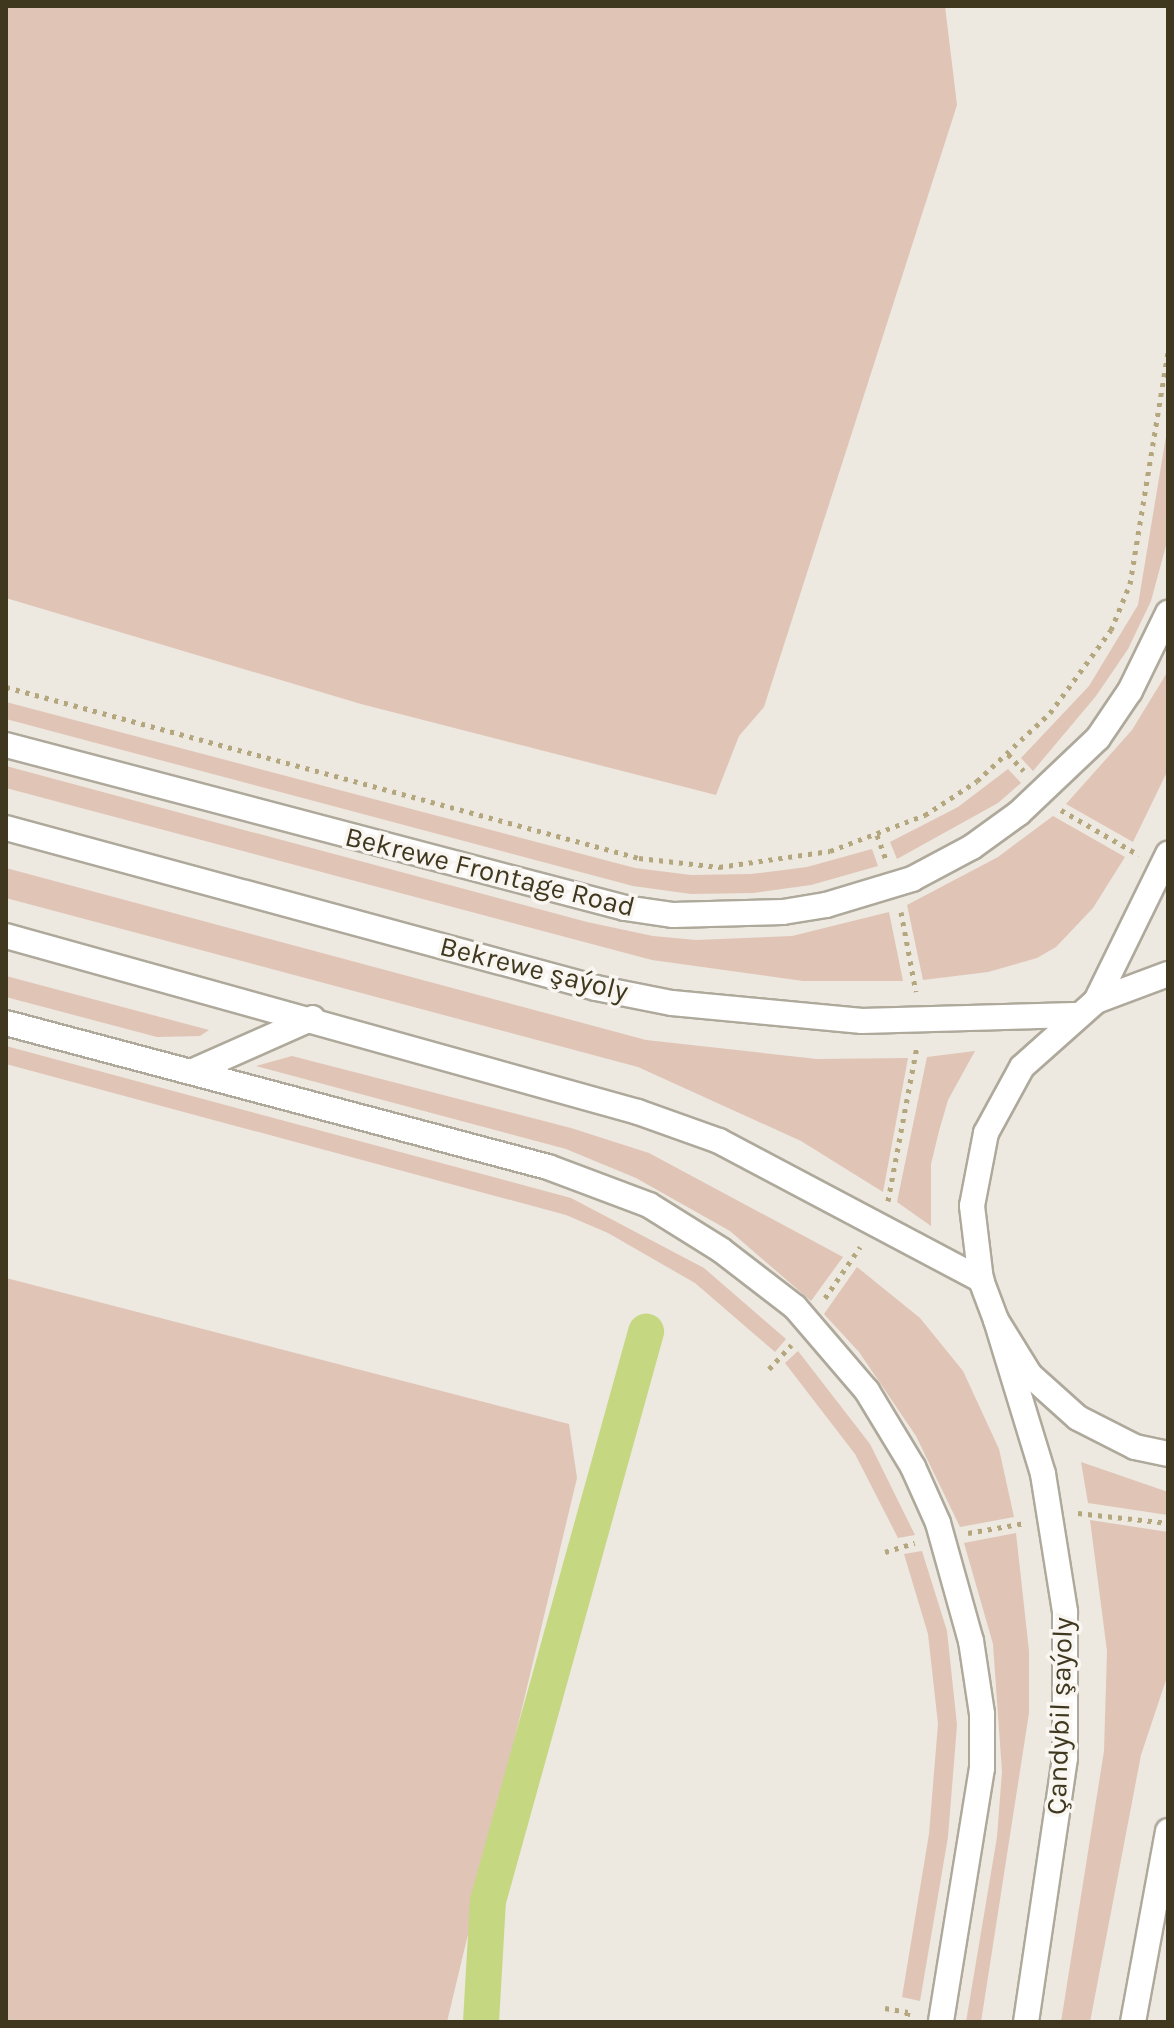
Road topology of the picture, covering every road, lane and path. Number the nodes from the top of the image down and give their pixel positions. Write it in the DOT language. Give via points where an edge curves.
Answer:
graph roads {
  1 [pos="1168,352"];
  2 [pos="1168,613"];
  3 [pos="6,687"];
  4 [pos="6,745"];
  5 [pos="1008,754"];
  6 [pos="1043,791"];
  7 [pos="6,828"];
  8 [pos="877,835"];
  9 [pos="1164,860"];
  10 [pos="894,884"];
  11 [pos="6,936"];
  12 [pos="1168,974"];
  13 [pos="1096,1001"];
  14 [pos="1075,1015"];
  15 [pos="916,1017"];
  16 [pos="313,1018"];
  17 [pos="6,1023"];
  18 [pos="191,1072"];
  19 [pos="872,1226"];
  20 [pos="981,1280"];
  21 [pos="996,1320"];
  22 [pos="808,1322"];
  23 [pos="769,1369"];
  24 [pos="1168,1454"];
  25 [pos="1168,1831"];
  26 [pos="885,2008"];
  27 [pos="906,2022"];
  28 [pos="941,2022"];
  29 [pos="1026,2022"];
  30 [pos="1133,2022"];
  1 -- 5 [label="path" via="1125,602 1077,680"];
  2 -- 6 [label="main road, Bekrewe Frontage Road" via="1145,665 1098,738"];
  3 -- 8 [label="path" via="639,858 749,866 803,858"];
  4 -- 10 [label="main road, Bekrewe Frontage Road" via="625,908 739,916 826,905"];
  5 -- 6 [label="path"];
  5 -- 8 [label="path" via="950,800"];
  6 -- 9 [label="path" via="1060,810"];
  6 -- 10 [label="main road, Bekrewe Frontage Road" via="972,847"];
  7 -- 15 [label="main road, Bekrewe şaýoly" via="596,988 773,1014 862,1021"];
  8 -- 10 [label="path"];
  9 -- 13 [label="main road"];
  10 -- 15 [label="path" via="916,983"];
  11 -- 16 [label="main road"];
  12 -- 13 [label="main road"];
  13 -- 14 [label="main road"];
  14 -- 15 [label="main road, Bekrewe şaýoly"];
  14 -- 20 [label="main road" via="1022,1067 986,1133 972,1206"];
  15 -- 19 [label="path" via="917,1058 893,1193"];
  16 -- 18 [label="main road"];
  16 -- 19 [label="main road" via="582,1094 719,1141"];
  17 -- 18 [label="main road"];
  18 -- 22 [label="main road" via="548,1167 649,1205 721,1250"];
  19 -- 20 [label="main road"];
  19 -- 22 [label="path"];
  20 -- 21 [label="main road"];
  21 -- 24 [label="main road" via="1030,1375 1078,1418 1135,1447"];
  21 -- 29 [label="main road, Çandybil şaýoly" via="1043,1474 1065,1612 1065,1758"];
  22 -- 23 [label="path"];
  22 -- 28 [label="main road" via="867,1391 913,1467 938,1523 971,1641 982,1714 973,1838"];
  25 -- 30 [label="main road"];
  26 -- 27 [label="path" via="908,2012"];
}
